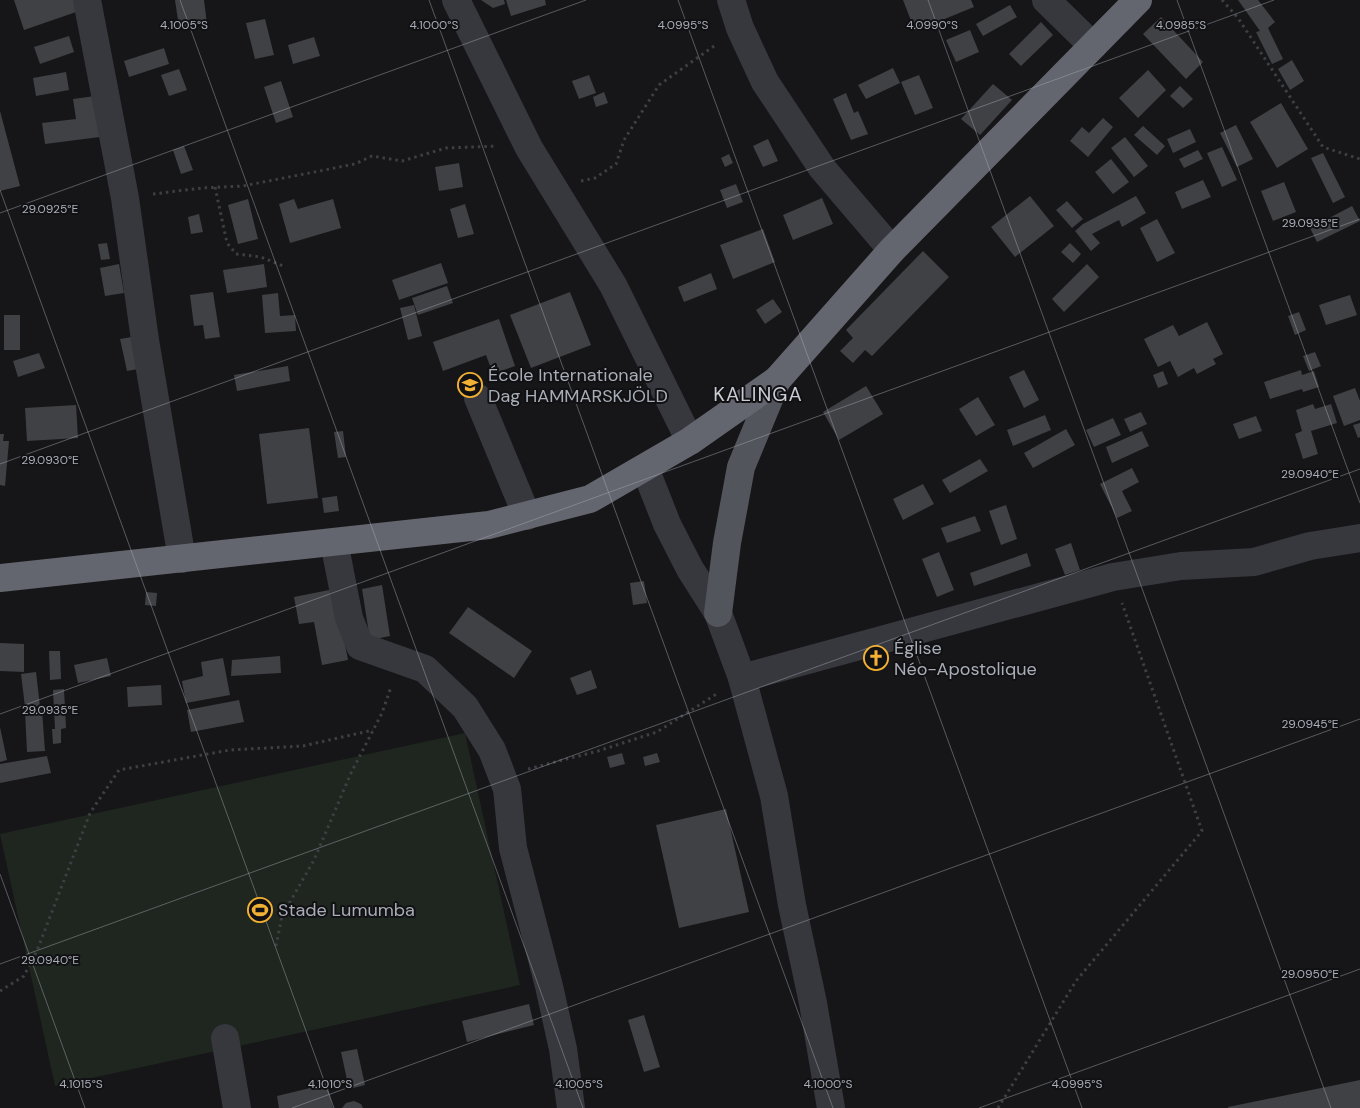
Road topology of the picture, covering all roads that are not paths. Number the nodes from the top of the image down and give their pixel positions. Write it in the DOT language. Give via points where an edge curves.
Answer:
graph roads {
  1 [pos="87,0"];
  2 [pos="456,0"];
  3 [pos="731,0"];
  4 [pos="1046,0"];
  5 [pos="1138,0"];
  6 [pos="1093,46"];
  7 [pos="892,250"];
  8 [pos="777,380"];
  9 [pos="478,398"];
  10 [pos="690,441"];
  11 [pos="645,468"];
  12 [pos="527,516"];
  13 [pos="1360,538"];
  14 [pos="334,542"];
  15 [pos="182,559"];
  16 [pos="0,578"];
  17 [pos="718,613"];
  18 [pos="742,678"];
  19 [pos="225,1038"];
  20 [pos="237,1108"];
  21 [pos="571,1108"];
  22 [pos="831,1108"];
  1 -- 15 [label="street" via="125,198"];
  2 -- 10 [label="street" via="529,148 613,285"];
  3 -- 7 [label="street" via="765,82 822,168"];
  4 -- 6 [label="street"];
  5 -- 6 [label="highway"];
  6 -- 7 [label="highway"];
  7 -- 8 [label="highway"];
  8 -- 10 [label="highway"];
  8 -- 17 [label="main road" via="741,467"];
  9 -- 12 [label="street"];
  10 -- 11 [label="highway"];
  11 -- 12 [label="highway" via="590,499"];
  11 -- 17 [label="street" via="667,524"];
  12 -- 14 [label="highway" via="489,525"];
  13 -- 18 [label="street" via="1310,546 1254,562 1181,566 1113,577"];
  14 -- 15 [label="highway"];
  14 -- 21 [label="street" via="349,618 360,646 425,668 465,707 492,750 507,789 513,848 549,986"];
  15 -- 16 [label="highway"];
  17 -- 18 [label="street"];
  18 -- 22 [label="street" via="774,796"];
  19 -- 20 [label="street"];
}
